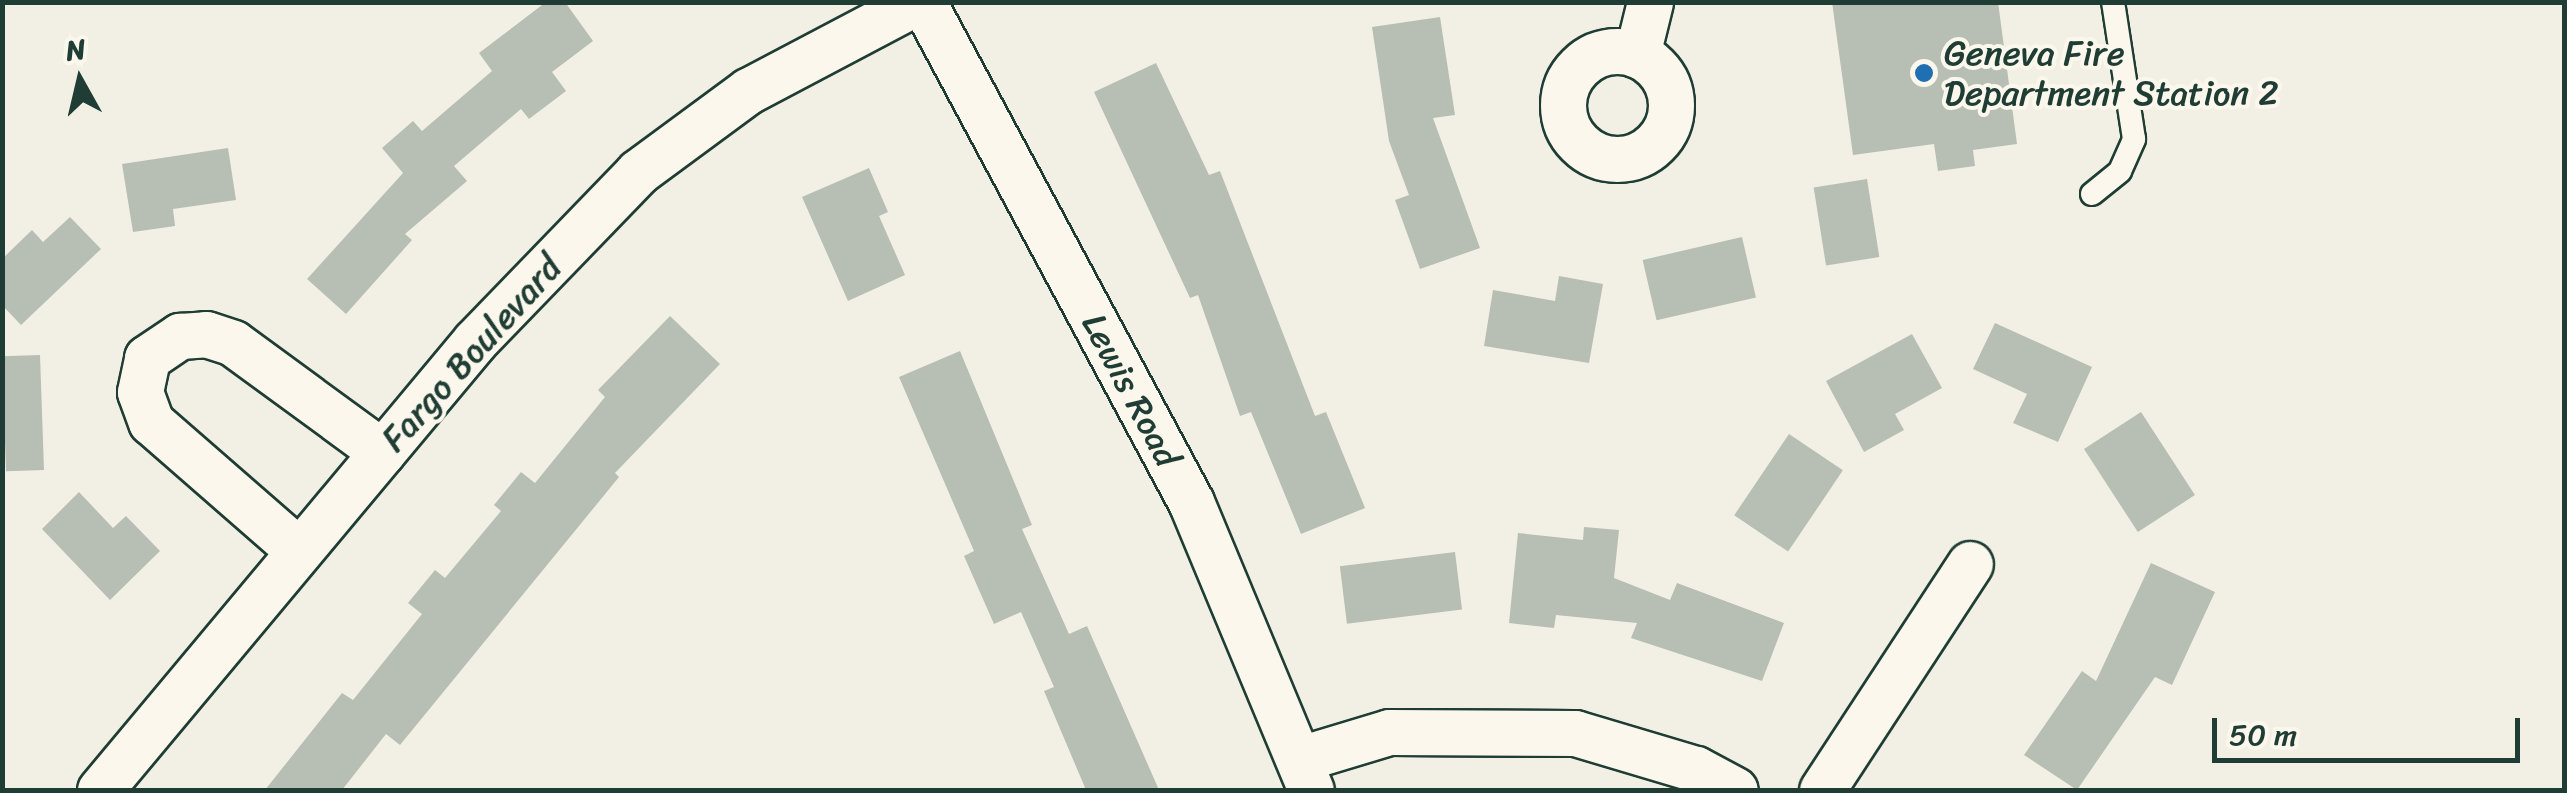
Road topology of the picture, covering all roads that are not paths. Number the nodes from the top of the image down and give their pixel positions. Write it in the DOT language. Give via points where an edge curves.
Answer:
graph roads {
  1 [pos="920,2"];
  2 [pos="1650,2"];
  3 [pos="2114,2"];
  4 [pos="1637,55"];
  5 [pos="2092,194"];
  6 [pos="382,452"];
  7 [pos="299,552"];
  8 [pos="1970,564"];
  9 [pos="1307,774"];
  10 [pos="100,790"];
  11 [pos="1735,790"];
  12 [pos="1822,790"];
  1 -- 6 [label="street, Fargo Boulevard" via="748,91 638,172 474,340"];
  1 -- 9 [label="street, Lewis Road" via="1191,502"];
  2 -- 4 [label="street"];
  3 -- 5 [label="lane" via="2134,138 2120,171"];
  6 -- 7 [label="street, Fargo Boulevard"];
  6 -- 7 [label="street" via="233,343 206,334 180,336 147,358 140,392 151,422"];
  7 -- 10 [label="street, Fargo Boulevard"];
  8 -- 12 [label="street"];
  9 -- 11 [label="street" via="1390,732 1575,733 1696,769"];
}
